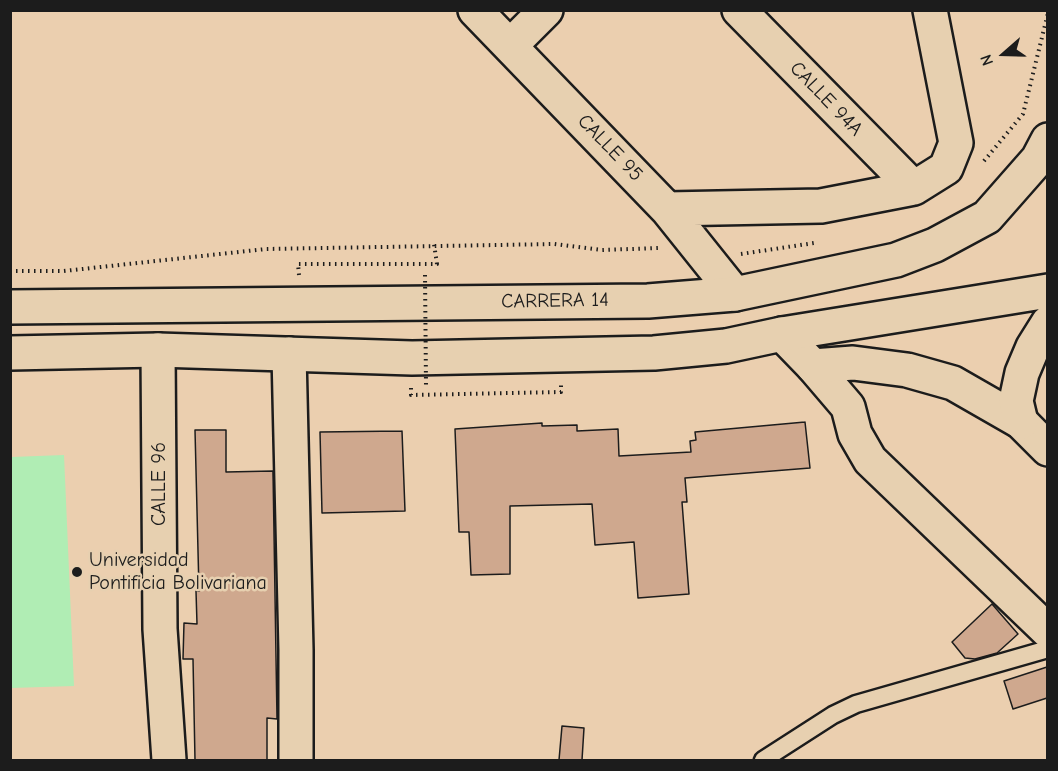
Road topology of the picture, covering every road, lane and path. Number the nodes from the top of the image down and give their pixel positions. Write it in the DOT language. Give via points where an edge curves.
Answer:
graph roads {
  1 [pos="475,10"];
  2 [pos="546,10"];
  3 [pos="739,10"];
  4 [pos="930,10"];
  5 [pos="1047,13"];
  6 [pos="511,45"];
  7 [pos="1047,140"];
  8 [pos="979,167"];
  9 [pos="914,189"];
  10 [pos="667,209"];
  11 [pos="820,242"];
  12 [pos="434,244"];
  13 [pos="698,247"];
  14 [pos="298,264"];
  15 [pos="10,271"];
  16 [pos="425,275"];
  17 [pos="1047,291"];
  18 [pos="735,294"];
  19 [pos="10,307"];
  20 [pos="1047,323"];
  21 [pos="782,334"];
  22 [pos="158,350"];
  23 [pos="10,353"];
  24 [pos="289,354"];
  25 [pos="813,366"];
  26 [pos="426,385"];
  27 [pos="1021,422"];
  28 [pos="1047,449"];
  29 [pos="1047,631"];
  30 [pos="1047,649"];
  31 [pos="169,760"];
  32 [pos="296,760"];
  33 [pos="763,760"];
  1 -- 6 [label="main road, CALLE 95"];
  2 -- 6 [label="main road"];
  3 -- 9 [label="main road, CALLE 94A"];
  4 -- 9 [label="main road" via="956,143 946,168"];
  5 -- 8 [label="path" via="1023,114"];
  6 -- 10 [label="main road, CALLE 95"];
  7 -- 18 [label="main road, CARRERA 14" via="1038,159 987,217 935,245 896,260"];
  9 -- 10 [label="main road" via="821,206"];
  10 -- 13 [label="main road, CALLE 95"];
  11 -- 13 [label="path" via="742,254"];
  12 -- 13 [label="path" via="554,243 602,250"];
  12 -- 14 [label="path" via="437,264"];
  12 -- 15 [label="path" via="266,249 64,271"];
  13 -- 18 [label="main road, CALLE 95"];
  16 -- 26 [label="path, bridge"];
  17 -- 21 [label="main road"];
  18 -- 19 [label="main road, CARRERA 14" via="648,301"];
  20 -- 27 [label="main road" via="1022,374 1016,401"];
  21 -- 24 [label="main road" via="726,346 654,353 412,358"];
  21 -- 25 [label="main road"];
  22 -- 23 [label="main road"];
  22 -- 24 [label="main road"];
  22 -- 31 [label="main road, CALLE 96" via="160,629"];
  24 -- 32 [label="main road"];
  25 -- 27 [label="main road" via="854,363 908,370 953,383"];
  25 -- 29 [label="main road" via="848,407 855,434 870,460"];
  27 -- 28 [label="main road"];
  30 -- 33 [label="lane" via="856,704"];
}
